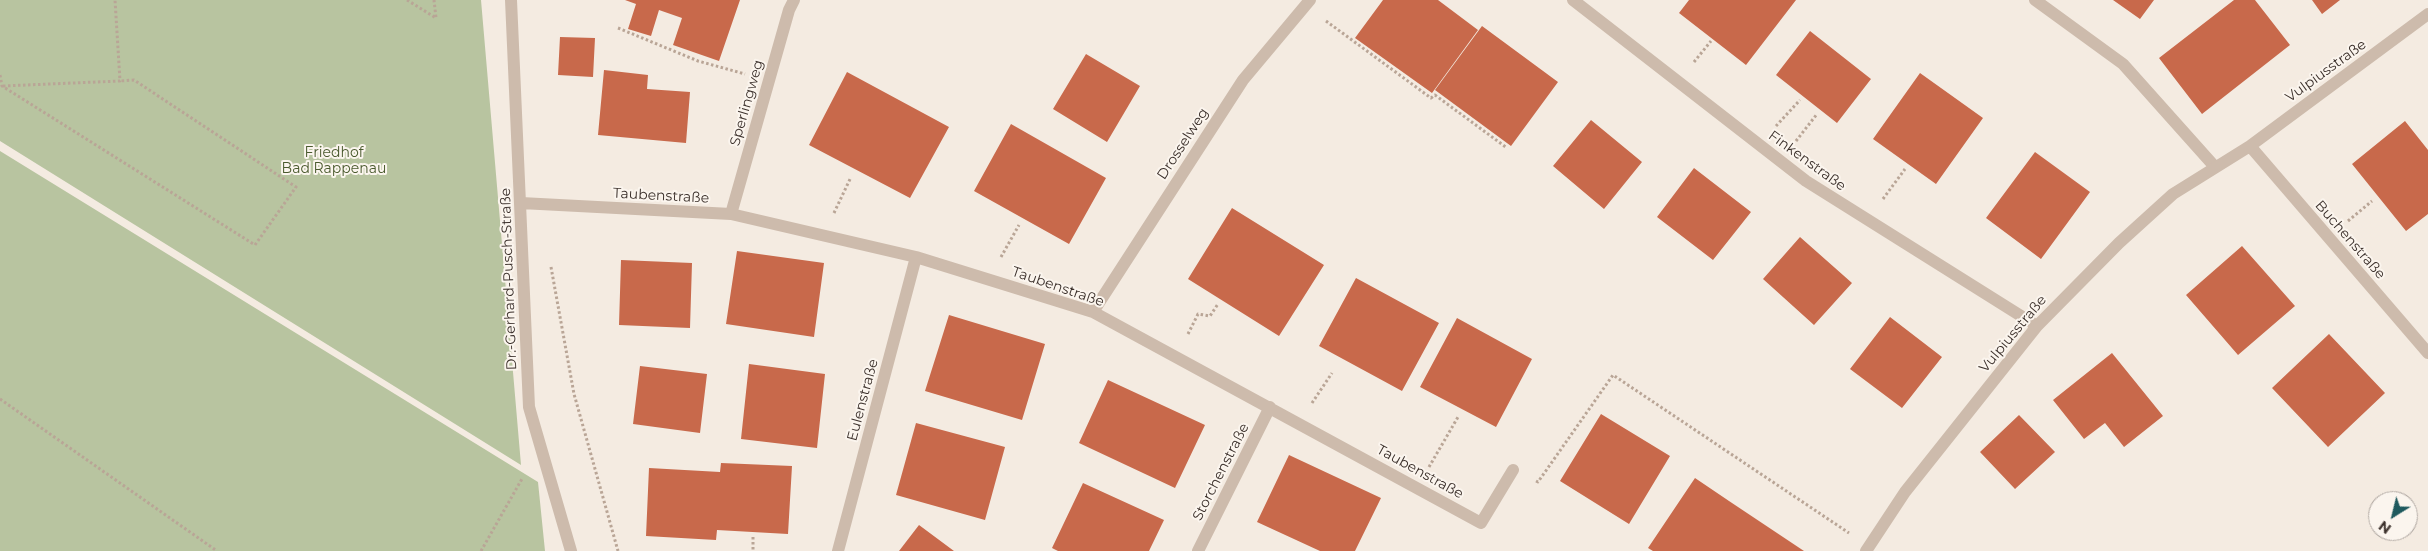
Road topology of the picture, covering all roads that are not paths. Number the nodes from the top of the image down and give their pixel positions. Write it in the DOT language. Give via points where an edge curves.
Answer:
graph roads {
  1 [pos="510,0"];
  2 [pos="794,0"];
  3 [pos="1573,0"];
  4 [pos="2035,0"];
  5 [pos="1308,2"];
  6 [pos="2428,14"];
  7 [pos="2250,146"];
  8 [pos="2215,167"];
  9 [pos="521,203"];
  10 [pos="731,214"];
  11 [pos="916,257"];
  12 [pos="1093,312"];
  13 [pos="2037,326"];
  14 [pos="2428,353"];
  15 [pos="1270,407"];
  16 [pos="1513,470"];
  17 [pos="1867,548"];
  18 [pos="571,551"];
  19 [pos="838,551"];
  20 [pos="1198,551"];
  1 -- 9 [label="street, Dr.-Gerhard-Pusch-Straße"];
  2 -- 10 [label="street, Sperlingweg"];
  3 -- 13 [label="street, Finkenstraße" via="1806,181"];
  4 -- 8 [label="street" via="2123,64"];
  5 -- 12 [label="street, Drosselweg" via="1243,80"];
  6 -- 7 [label="street, Vulpiusstraße"];
  7 -- 8 [label="street, Vulpiusstraße"];
  7 -- 14 [label="street, Buchenstraße"];
  8 -- 13 [label="street, Vulpiusstraße" via="2173,194"];
  9 -- 10 [label="street, Taubenstraße"];
  9 -- 18 [label="street, Dr.-Gerhard-Pusch-Straße" via="528,407"];
  10 -- 11 [label="street, Taubenstraße"];
  11 -- 12 [label="street, Taubenstraße"];
  11 -- 19 [label="street, Eulenstraße"];
  12 -- 15 [label="street, Taubenstraße"];
  13 -- 17 [label="street, Vulpiusstraße" via="1905,492"];
  15 -- 16 [label="street, Taubenstraße" via="1481,522"];
  15 -- 20 [label="street, Storchenstraße"];
}
